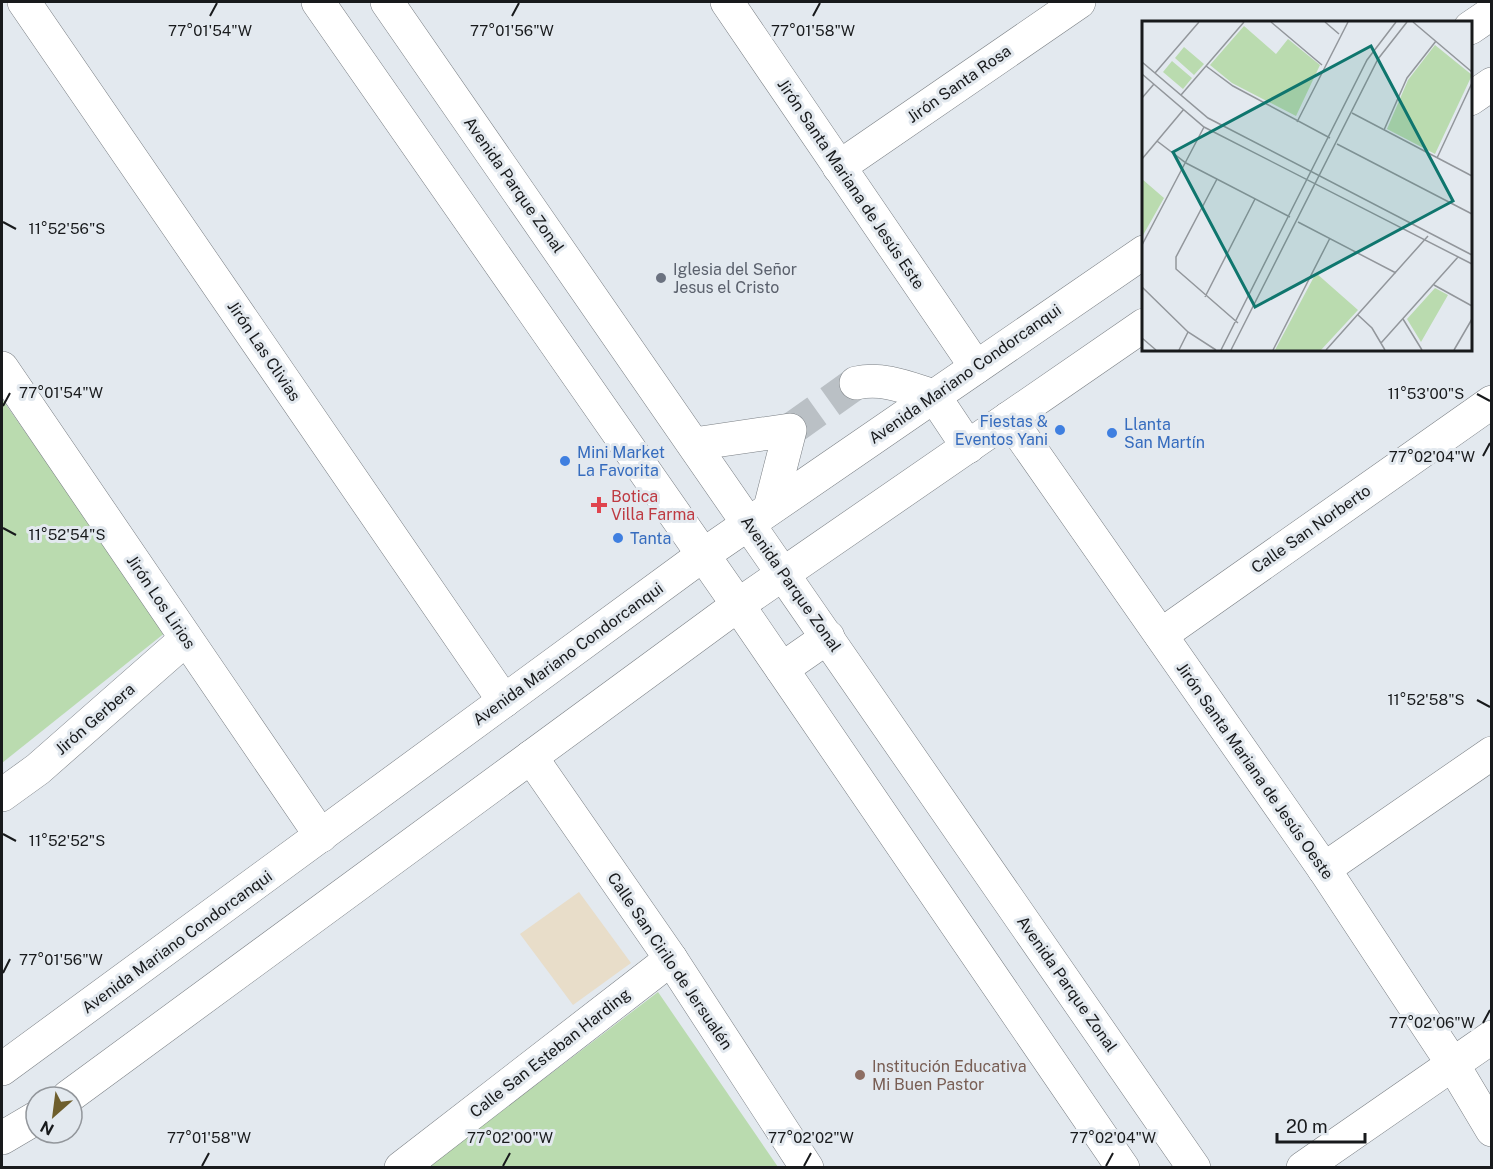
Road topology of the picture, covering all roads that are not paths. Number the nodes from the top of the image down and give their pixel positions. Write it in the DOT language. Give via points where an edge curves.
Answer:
graph roads {
  1 [pos="24,2"];
  2 [pos="318,2"];
  3 [pos="387,2"];
  4 [pos="727,2"];
  5 [pos="1079,2"];
  6 [pos="1491,13"];
  7 [pos="1472,27"];
  8 [pos="1491,84"];
  9 [pos="1472,98"];
  10 [pos="839,167"];
  11 [pos="1142,253"];
  12 [pos="1142,327"];
  13 [pos="976,367"];
  14 [pos="2,368"];
  15 [pos="856,383"];
  16 [pos="934,396"];
  17 [pos="1491,402"];
  18 [pos="1009,418"];
  19 [pos="694,444"];
  20 [pos="968,447"];
  21 [pos="760,516"];
  22 [pos="703,555"];
  23 [pos="784,573"];
  24 [pos="738,605"];
  25 [pos="1161,635"];
  26 [pos="828,637"];
  27 [pos="186,639"];
  28 [pos="782,669"];
  29 [pos="504,701"];
  30 [pos="1491,753"];
  31 [pos="531,757"];
  32 [pos="2,795"];
  33 [pos="321,836"];
  34 [pos="1324,869"];
  35 [pos="671,959"];
  36 [pos="1491,1036"];
  37 [pos="1452,1063"];
  38 [pos="2,1069"];
  39 [pos="84,1085"];
  40 [pos="24,1125"];
  41 [pos="1491,1130"];
  42 [pos="2,1138"];
  43 [pos="401,1167"];
  44 [pos="807,1167"];
  45 [pos="1123,1167"];
  46 [pos="1194,1167"];
  47 [pos="1303,1167"];
  1 -- 29 [label="main road, Jirón Las Clivias"];
  2 -- 22 [label="main road"];
  3 -- 19 [label="main road, Avenida Parque Zonal"];
  4 -- 10 [label="main road, Jirón Santa Mariana de Jesús Este"];
  5 -- 10 [label="main road, Jirón Santa Rosa"];
  6 -- 7 [label="main road"];
  8 -- 9 [label="main road"];
  10 -- 13 [label="main road, Jirón Santa Mariana de Jesús Este"];
  11 -- 13 [label="main road, Avenida Mariano Condorcanqui"];
  12 -- 18 [label="main road"];
  13 -- 16 [label="main road, Avenida Mariano Condorcanqui"];
  14 -- 27 [label="main road, Jirón Los Lirios"];
  15 -- 16 [label="main road" via="889,382"];
  16 -- 20 [label="main road"];
  16 -- 21 [label="main road, Avenida Mariano Condorcanqui"];
  17 -- 25 [label="main road, Calle San Norberto"];
  18 -- 20 [label="main road"];
  18 -- 25 [label="main road, Jirón Santa Mariana de Jesús Oeste"];
  19 -- 21 [label="main road, Avenida Parque Zonal"];
  19 -- 21 [label="main road" via="790,430"];
  20 -- 23 [label="main road"];
  21 -- 22 [label="main road, Avenida Mariano Condorcanqui"];
  21 -- 23 [label="main road, Avenida Parque Zonal"];
  22 -- 24 [label="main road"];
  22 -- 29 [label="main road, Avenida Mariano Condorcanqui"];
  23 -- 24 [label="main road"];
  23 -- 26 [label="main road, Avenida Parque Zonal"];
  24 -- 28 [label="main road"];
  24 -- 31 [label="main road"];
  25 -- 34 [label="main road, Jirón Santa Mariana de Jesús Oeste"];
  26 -- 28 [label="main road"];
  26 -- 46 [label="main road, Avenida Parque Zonal"];
  27 -- 32 [label="main road, Jirón Gerbera" via="38,769"];
  27 -- 33 [label="main road, Jirón Los Lirios"];
  28 -- 45 [label="main road"];
  29 -- 33 [label="main road, Avenida Mariano Condorcanqui"];
  30 -- 34 [label="main road"];
  31 -- 35 [label="main road, Calle San Cirilo de Jersualén"];
  31 -- 39 [label="main road"];
  33 -- 38 [label="main road, Avenida Mariano Condorcanqui"];
  34 -- 37 [label="main road, Jirón Santa Mariana de Jesús Oeste"];
  35 -- 43 [label="main road, Calle San Esteban Harding"];
  35 -- 44 [label="main road, Calle San Cirilo de Jersualén"];
  36 -- 37 [label="main road"];
  37 -- 41 [label="main road, Jirón Santa Mariana de Jesús Oeste"];
  37 -- 47 [label="main road"];
  40 -- 42 [label="main road"];
}
